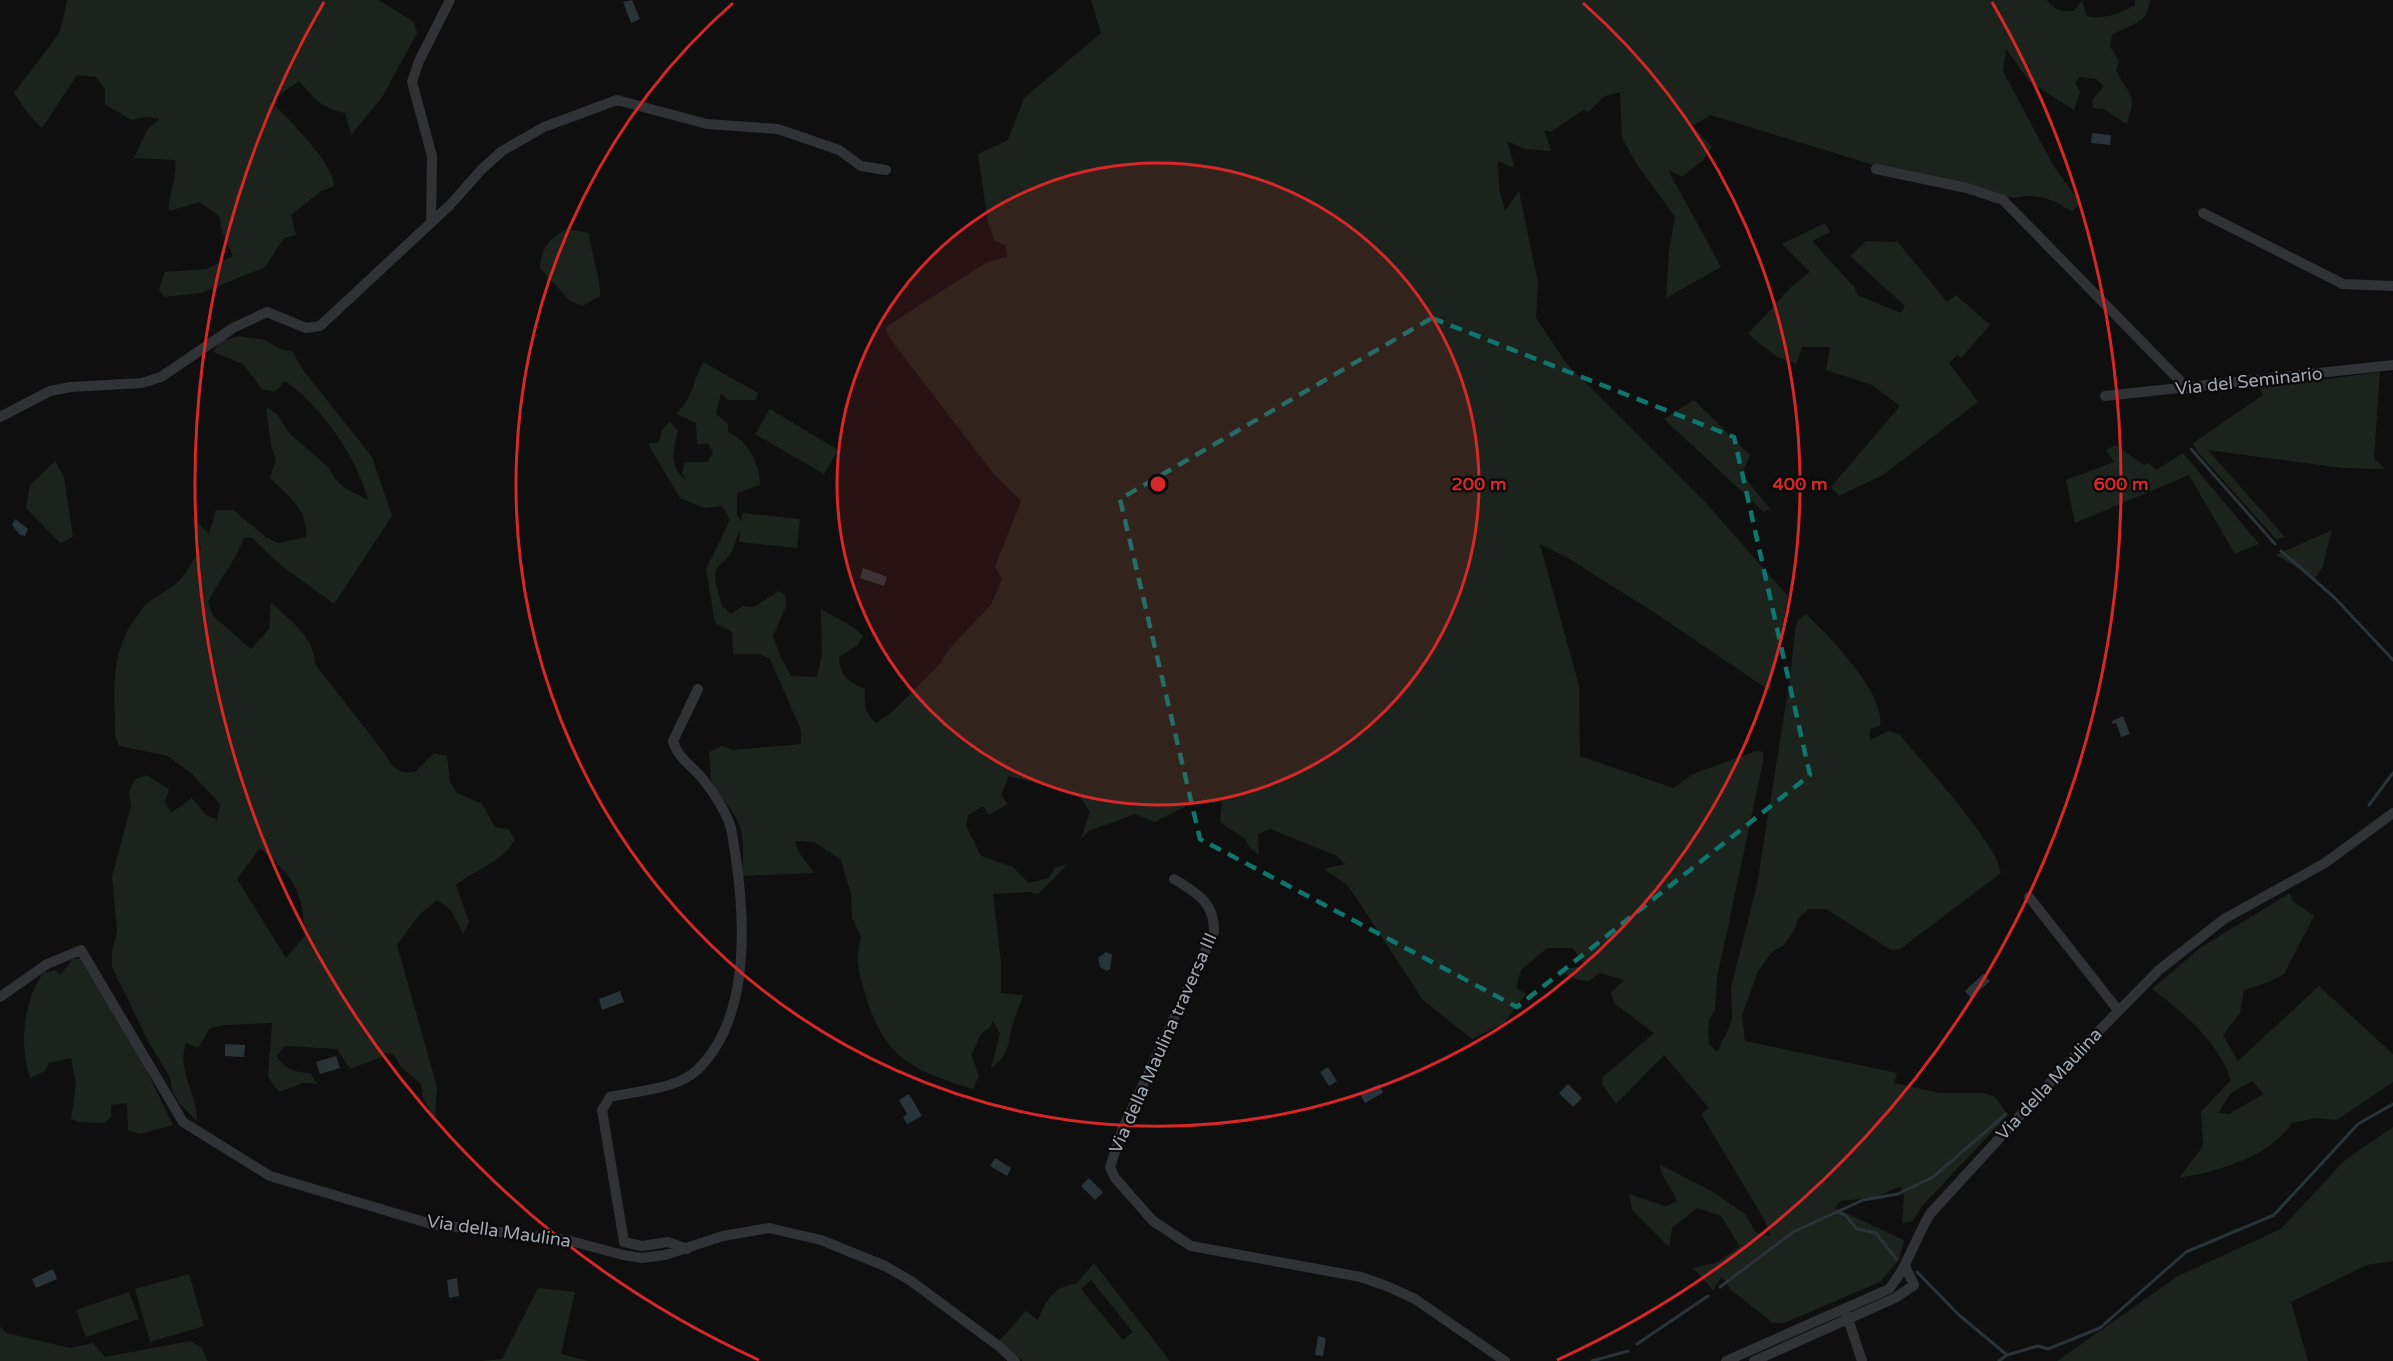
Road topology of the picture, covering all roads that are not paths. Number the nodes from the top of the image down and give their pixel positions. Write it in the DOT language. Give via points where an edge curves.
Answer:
graph roads {
  1 [pos="450,0"];
  2 [pos="1876,169"];
  3 [pos="886,170"];
  4 [pos="2203,213"];
  5 [pos="431,223"];
  6 [pos="2393,286"];
  7 [pos="2393,365"];
  8 [pos="2188,389"];
  9 [pos="2105,396"];
  10 [pos="0,417"];
  11 [pos="698,689"];
  12 [pos="2393,813"];
  13 [pos="1174,879"];
  14 [pos="2029,897"];
  15 [pos="0,997"];
  16 [pos="2118,1010"];
  17 [pos="687,1249"];
  18 [pos="1906,1268"];
  19 [pos="1845,1309"];
  20 [pos="1849,1321"];
  21 [pos="1015,1361"];
  22 [pos="1505,1361"];
  23 [pos="1725,1361"];
  24 [pos="1754,1361"];
  25 [pos="1862,1361"];
  1 -- 5 [label="street" via="412,81 432,156"];
  2 -- 8 [label="street" via="2003,200"];
  3 -- 5 [label="street" via="861,165 839,150 778,129 707,124 617,100 544,127 502,151"];
  4 -- 6 [label="street" via="2343,284"];
  5 -- 10 [label="street" via="320,326 306,328 267,312 233,328 161,377 142,383 50,391"];
  7 -- 8 [label="street, Via del Seminario"];
  8 -- 9 [label="street, Via del Seminario"];
  11 -- 17 [label="street" via="673,741 677,753 702,779 731,828 743,925 737,985 718,1041 697,1070 683,1079 610,1097 602,1110 624,1242 642,1246 668,1242"];
  12 -- 16 [label="street, Via della Maulina" via="2325,862 2224,919"];
  13 -- 22 [label="street, Via della Maulina traversa III" via="1205,899 1215,920 1214,932 1123,1128 1110,1167 1115,1178 1153,1221 1191,1246 1361,1277 1389,1287 1415,1299"];
  14 -- 16 [label="street"];
  15 -- 17 [label="street, Via della Maulina" via="47,964 81,950 183,1122 270,1176 431,1224 567,1239 642,1258"];
  16 -- 18 [label="street, Via della Maulina" via="1930,1214 1916,1238"];
  17 -- 21 [label="street, Via della Maulina" via="723,1236 768,1228 821,1240 911,1281"];
  18 -- 19 [label="street, Via della Maulina" via="1890,1289"];
  18 -- 20 [label="street" via="1914,1285"];
  19 -- 20 [label="street"];
  19 -- 23 [label="street, Via della Maulina"];
  20 -- 24 [label="street"];
  20 -- 25 [label="street"];
}
